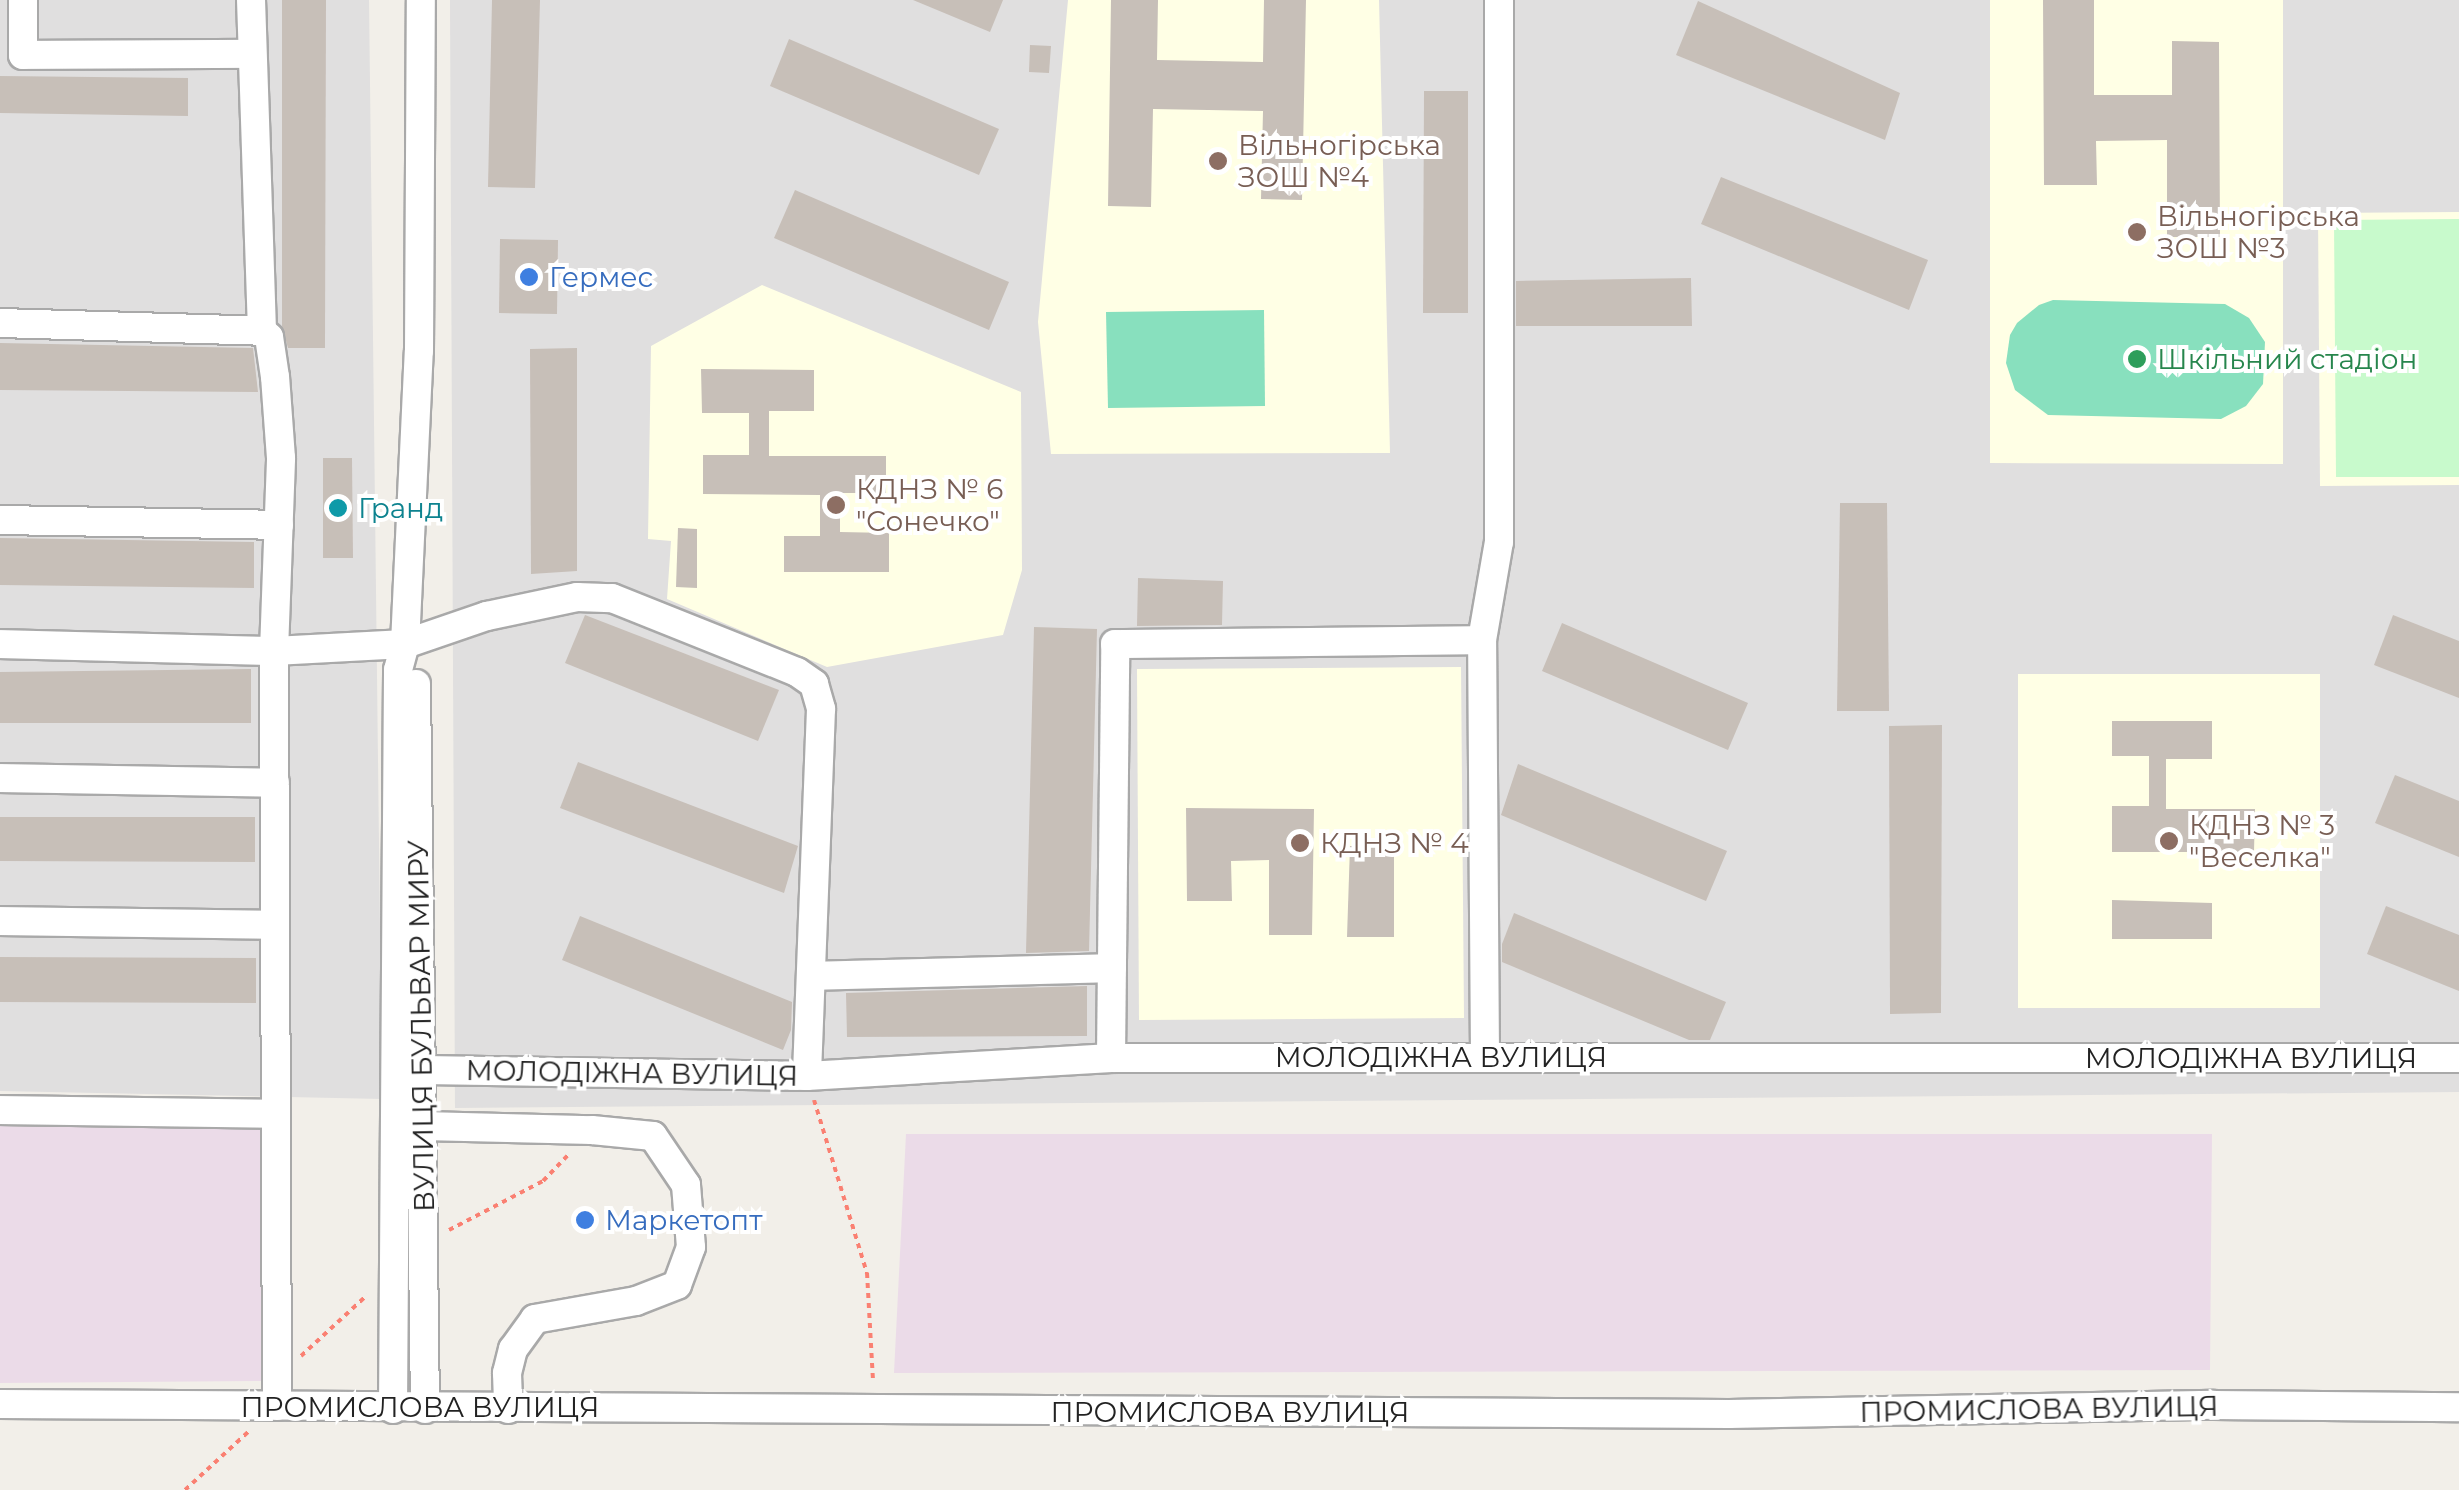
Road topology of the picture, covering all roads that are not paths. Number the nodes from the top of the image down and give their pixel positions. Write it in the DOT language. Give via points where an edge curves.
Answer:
graph roads {
  1 [pos="23,0"];
  2 [pos="252,0"];
  3 [pos="420,0"];
  4 [pos="1499,0"];
  5 [pos="251,54"];
  6 [pos="0,323"];
  7 [pos="262,332"];
  8 [pos="0,520"];
  9 [pos="279,525"];
  10 [pos="1482,640"];
  11 [pos="0,644"];
  12 [pos="406,644"];
  13 [pos="274,651"];
  14 [pos="0,778"];
  15 [pos="275,782"];
  16 [pos="0,921"];
  17 [pos="273,925"];
  18 [pos="1112,968"];
  19 [pos="812,976"];
  20 [pos="1485,1056"];
  21 [pos="1111,1058"];
  22 [pos="2459,1058"];
  23 [pos="424,1070"];
  24 [pos="806,1076"];
  25 [pos="0,1110"];
  26 [pos="275,1114"];
  27 [pos="423,1126"];
  28 [pos="0,1404"];
  29 [pos="277,1406"];
  30 [pos="2459,1407"];
  31 [pos="394,1409"];
  32 [pos="425,1409"];
  33 [pos="508,1409"];
  1 -- 5 [label="street" via="23,54"];
  2 -- 5 [label="street"];
  3 -- 12 [label="street, ВУЛИЦЯ БУЛЬВАР МИРУ" via="418,351"];
  4 -- 10 [label="street" via="1500,542"];
  5 -- 7 [label="street"];
  6 -- 7 [label="street"];
  7 -- 9 [label="street" via="269,337 276,378"];
  8 -- 9 [label="street"];
  9 -- 13 [label="street"];
  10 -- 18 [label="street" via="1115,644"];
  10 -- 20 [label="street"];
  11 -- 13 [label="street"];
  12 -- 13 [label="street"];
  12 -- 19 [label="street" via="487,616 577,597 612,598 814,684 821,710"];
  12 -- 23 [label="street, ВУЛИЦЯ БУЛЬВАР МИРУ" via="416,671"];
  12 -- 31 [label="street, ВУЛИЦЯ БУЛЬВАР МИРУ" via="398,670"];
  13 -- 15 [label="street"];
  14 -- 15 [label="street"];
  15 -- 17 [label="street"];
  16 -- 17 [label="street"];
  17 -- 26 [label="street"];
  18 -- 19 [label="street"];
  18 -- 21 [label="street"];
  19 -- 24 [label="street"];
  20 -- 21 [label="street, МОЛОДІЖНА ВУЛИЦЯ"];
  20 -- 22 [label="street, МОЛОДІЖНА ВУЛИЦЯ"];
  21 -- 24 [label="street, МОЛОДІЖНА ВУЛИЦЯ"];
  23 -- 24 [label="street, МОЛОДІЖНА ВУЛИЦЯ"];
  23 -- 27 [label="street, ВУЛИЦЯ БУЛЬВАР МИРУ"];
  25 -- 26 [label="street"];
  26 -- 29 [label="street"];
  27 -- 32 [label="street, ВУЛИЦЯ БУЛЬВАР МИРУ"];
  27 -- 33 [label="street" via="653,1136 686,1185 692,1247 677,1285 636,1300 535,1319 513,1348"];
  28 -- 29 [label="street, ПРОМИСЛОВА ВУЛИЦЯ"];
  29 -- 31 [label="street, ПРОМИСЛОВА ВУЛИЦЯ"];
  30 -- 33 [label="street, ПРОМИСЛОВА ВУЛИЦЯ" via="1729,1414"];
  31 -- 32 [label="street, ПРОМИСЛОВА ВУЛИЦЯ"];
  32 -- 33 [label="street, ПРОМИСЛОВА ВУЛИЦЯ"];
}
